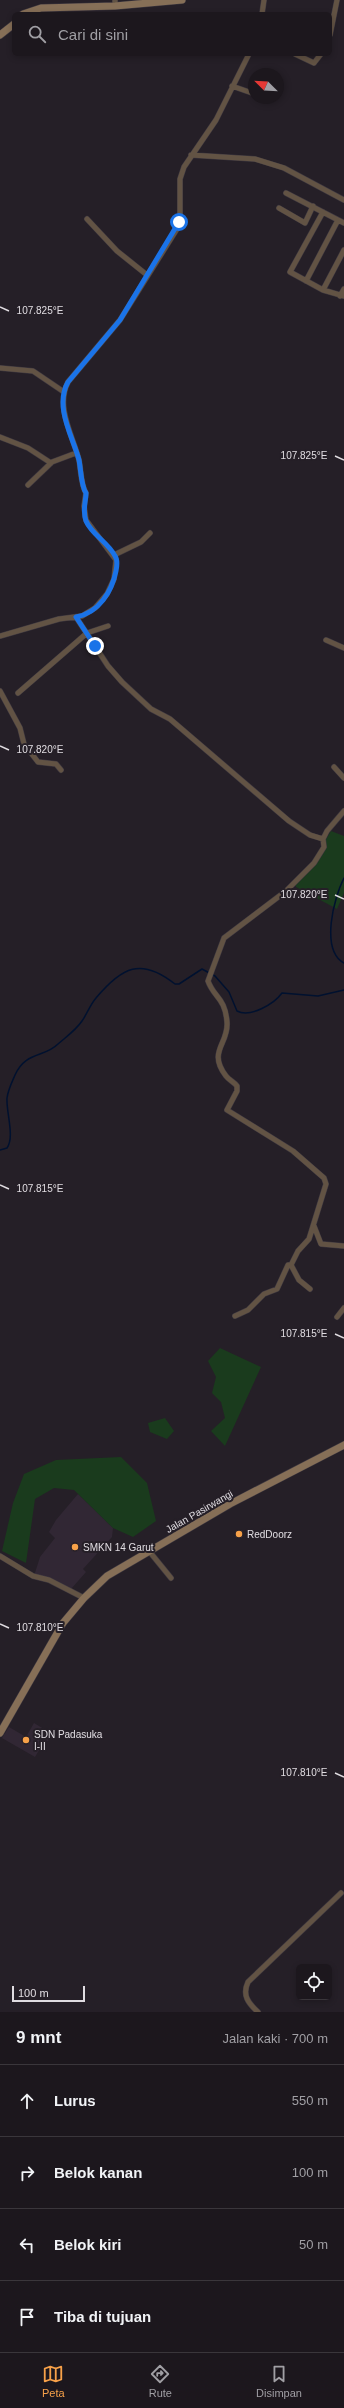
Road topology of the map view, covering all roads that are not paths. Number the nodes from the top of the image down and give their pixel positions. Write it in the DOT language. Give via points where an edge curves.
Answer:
graph roads {
  1 [pos="182,0"];
  2 [pos="264,0"];
  3 [pos="337,0"];
  4 [pos="164,1"];
  5 [pos="115,3"];
  6 [pos="29,12"];
  7 [pos="262,12"];
  8 [pos="332,25"];
  9 [pos="12,26"];
  10 [pos="0,35"];
  11 [pos="248,56"];
  12 [pos="300,56"];
  13 [pos="318,56"];
  14 [pos="232,86"];
  15 [pos="248,92"];
  16 [pos="191,156"];
  17 [pos="286,193"];
  18 [pos="344,200"];
  19 [pos="313,206"];
  20 [pos="279,208"];
  21 [pos="323,212"];
  22 [pos="87,219"];
  23 [pos="338,220"];
  24 [pos="344,224"];
  25 [pos="344,250"];
  26 [pos="147,275"];
  27 [pos="306,281"];
  28 [pos="344,289"];
  29 [pos="323,290"];
  30 [pos="342,296"];
  31 [pos="0,368"];
  32 [pos="64,392"];
  33 [pos="3,437"];
  34 [pos="76,453"];
  35 [pos="50,464"];
  36 [pos="28,485"];
  37 [pos="150,533"];
  38 [pos="114,555"];
  39 [pos="76,617"];
  40 [pos="108,626"];
  41 [pos="88,634"];
  42 [pos="0,636"];
  43 [pos="326,640"];
  44 [pos="344,648"];
  45 [pos="0,691"];
  46 [pos="18,693"];
  47 [pos="334,767"];
  48 [pos="61,770"];
  49 [pos="344,778"];
  50 [pos="344,811"];
  51 [pos="323,838"];
  52 [pos="314,1224"];
  53 [pos="344,1246"];
  54 [pos="291,1265"];
  55 [pos="310,1289"];
  56 [pos="344,1308"];
  57 [pos="235,1316"];
  58 [pos="337,1318"];
  59 [pos="344,1445"];
  60 [pos="149,1551"];
  61 [pos="0,1556"];
  62 [pos="171,1578"];
  63 [pos="84,1598"];
  64 [pos="0,1733"];
  65 [pos="341,1893"];
  66 [pos="258,2012"];
  1 -- 4 [label="street"];
  2 -- 7 [label="street"];
  3 -- 8 [label="street"];
  4 -- 5 [label="street"];
  5 -- 6 [label="street" via="41,8"];
  9 -- 10 [label="street"];
  11 -- 14 [label="street"];
  12 -- 13 [label="street" via="314,62"];
  14 -- 15 [label="street"];
  14 -- 16 [label="street" via="216,120"];
  16 -- 18 [label="street" via="255,160 284,168"];
  16 -- 26 [label="street" via="181,174 178,225"];
  17 -- 19 [label="street"];
  19 -- 20 [label="street" via="305,223"];
  19 -- 21 [label="street"];
  21 -- 23 [label="street"];
  21 -- 27 [label="street" via="290,272"];
  22 -- 26 [label="street" via="117,251"];
  23 -- 24 [label="street"];
  23 -- 27 [label="street"];
  25 -- 29 [label="street"];
  26 -- 32 [label="street" via="120,320 68,382"];
  27 -- 29 [label="street"];
  28 -- 30 [label="street"];
  29 -- 30 [label="street"];
  31 -- 32 [label="street" via="34,371"];
  32 -- 34 [label="street" via="65,417"];
  33 -- 35 [label="street" via="28,448"];
  34 -- 35 [label="street"];
  34 -- 38 [label="street" via="86,493 86,520"];
  35 -- 36 [label="street"];
  37 -- 38 [label="street" via="141,542"];
  38 -- 39 [label="street" via="117,565 114,582 107,594 96,608"];
  39 -- 41 [label="street"];
  39 -- 42 [label="street"];
  40 -- 41 [label="street"];
  41 -- 46 [label="street"];
  41 -- 51 [label="street" via="108,666 151,709 170,719 289,821 310,835"];
  43 -- 44 [label="street"];
  45 -- 48 [label="street" via="20,728 24,744 38,762 56,764"];
  47 -- 49 [label="street"];
  50 -- 51 [label="street"];
  51 -- 52 [label="street" via="324,847 314,863 286,891 224,938 208,982 222,1001 227,1023 217,1054 219,1064 227,1077 237,1086 227,1110 293,1151 324,1178 324,1192"];
  52 -- 53 [label="street" via="321,1244"];
  52 -- 54 [label="street" via="307,1242 298,1251"];
  54 -- 55 [label="street" via="299,1280"];
  54 -- 57 [label="street" via="288,1265 276,1289 264,1294 248,1310"];
  56 -- 58 [label="street"];
  59 -- 60 [label="street, Jalan Pasirwangi" via="230,1504"];
  60 -- 62 [label="street"];
  60 -- 63 [label="street, Jalan Pasirwangi" via="107,1576"];
  61 -- 63 [label="street" via="33,1576 49,1580"];
  63 -- 64 [label="street, Jalan Pasirwangi" via="54,1638"];
  65 -- 66 [label="street" via="248,1982 244,1990 245,1996"];
}
